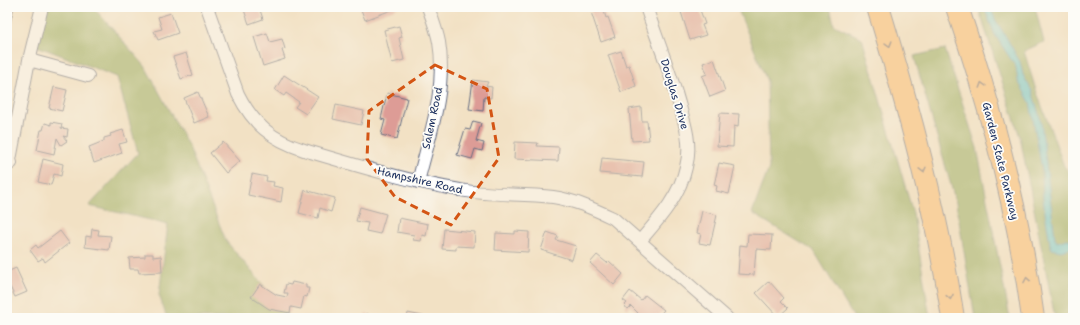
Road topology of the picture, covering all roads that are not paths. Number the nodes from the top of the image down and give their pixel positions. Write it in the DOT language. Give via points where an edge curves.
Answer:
graph roads {
  1 [pos="42,7"];
  2 [pos="207,7"];
  3 [pos="428,7"];
  4 [pos="646,7"];
  5 [pos="878,7"];
  6 [pos="957,7"];
  7 [pos="30,60"];
  8 [pos="88,76"];
  9 [pos="11,163"];
  10 [pos="418,182"];
  11 [pos="640,241"];
  12 [pos="727,318"];
  13 [pos="953,318"];
  14 [pos="1033,318"];
  1 -- 7 [label="street"];
  2 -- 10 [label="street, Hampshire Road" via="238,94 254,120 265,130 297,148"];
  3 -- 10 [label="street, Salem Road" via="439,41 439,95"];
  4 -- 11 [label="street, Douglas Drive" via="686,128 689,153 682,181 658,219"];
  5 -- 13 [label="highway, one-way" via="924,172"];
  14 -- 6 [label="highway, Garden State Parkway, one-way" via="1006,173 988,104"];
  7 -- 8 [label="street"];
  7 -- 9 [label="street"];
  10 -- 11 [label="street, Hampshire Road" via="461,191 555,197 576,202 613,218"];
  11 -- 12 [label="street, Hampshire Road"];
}
